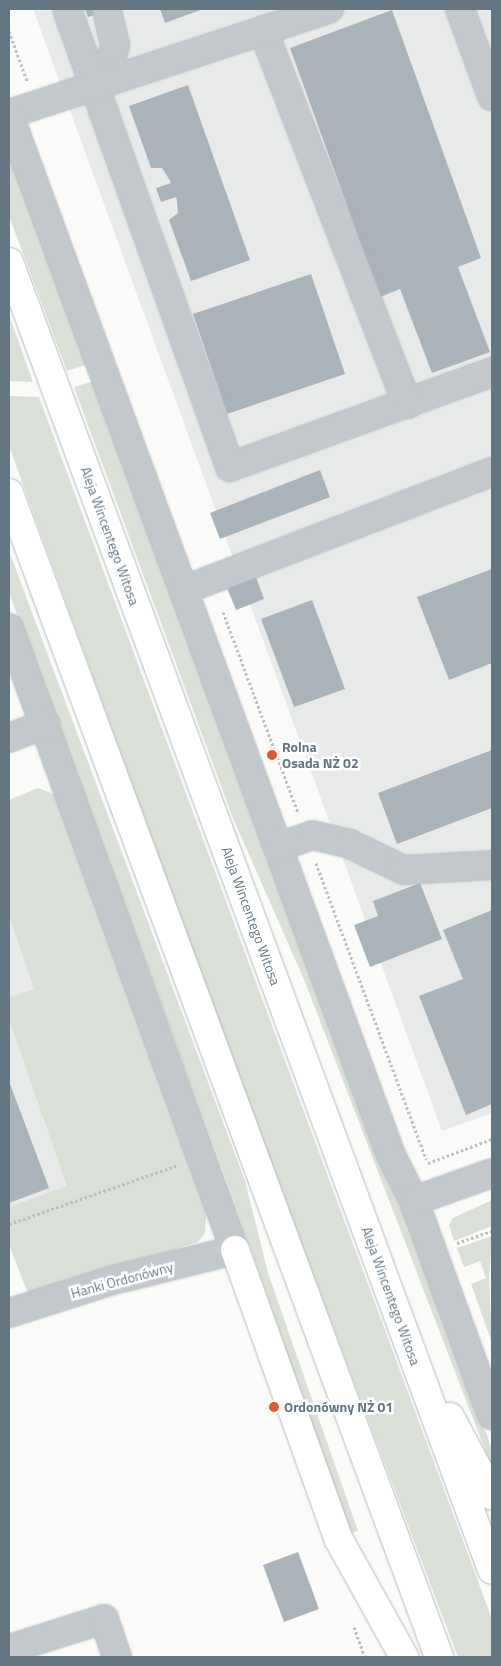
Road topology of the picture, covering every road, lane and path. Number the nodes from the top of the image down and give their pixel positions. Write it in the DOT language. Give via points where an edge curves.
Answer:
graph roads {
  1 [pos="67,9"];
  2 [pos="329,9"];
  3 [pos="460,9"];
  4 [pos="107,10"];
  5 [pos="263,30"];
  6 [pos="95,85"];
  7 [pos="492,96"];
  8 [pos="9,115"];
  9 [pos="9,262"];
  10 [pos="492,372"];
  11 [pos="407,404"];
  12 [pos="492,472"];
  13 [pos="9,493"];
  14 [pos="184,590"];
  15 [pos="9,628"];
  16 [pos="45,724"];
  17 [pos="9,738"];
  18 [pos="278,847"];
  19 [pos="492,866"];
  20 [pos="492,1139"];
  21 [pos="428,1163"];
  22 [pos="183,1164"];
  23 [pos="492,1173"];
  24 [pos="414,1201"];
  25 [pos="9,1224"];
  26 [pos="492,1231"];
  27 [pos="452,1245"];
  28 [pos="235,1250"];
  29 [pos="9,1313"];
  30 [pos="410,1346"];
  31 [pos="492,1414"];
  32 [pos="492,1496"];
  33 [pos="492,1570"];
  34 [pos="9,1648"];
  35 [pos="117,1657"];
  36 [pos="404,1657"];
  37 [pos="439,1657"];
  1 -- 6 [label="street"];
  2 -- 5 [label="street"];
  3 -- 7 [label="street"];
  4 -- 6 [label="street" via="115,45 110,64"];
  5 -- 6 [label="street"];
  5 -- 11 [label="street"];
  6 -- 8 [label="street"];
  6 -- 11 [label="street" via="230,467"];
  8 -- 14 [label="street"];
  9 -- 30 [label="main road, Aleja Wincentego Witosa"];
  10 -- 11 [label="street"];
  12 -- 14 [label="street"];
  13 -- 37 [label="main road"];
  14 -- 18 [label="street"];
  15 -- 16 [label="street"];
  16 -- 17 [label="street"];
  16 -- 28 [label="street"];
  18 -- 19 [label="street" via="312,836 350,844 404,870"];
  18 -- 24 [label="street" via="391,1155"];
  20 -- 21 [label="path"];
  22 -- 25 [label="path"];
  23 -- 24 [label="street"];
  24 -- 31 [label="street"];
  26 -- 27 [label="path"];
  28 -- 29 [label="street, Hanki Ordonówny" via="110,1280"];
  28 -- 36 [label="main road" via="340,1540"];
  30 -- 32 [label="main road"];
  30 -- 33 [label="main road, Aleja Wincentego Witosa"];
  34 -- 35 [label="street" via="104,1619"];
}
